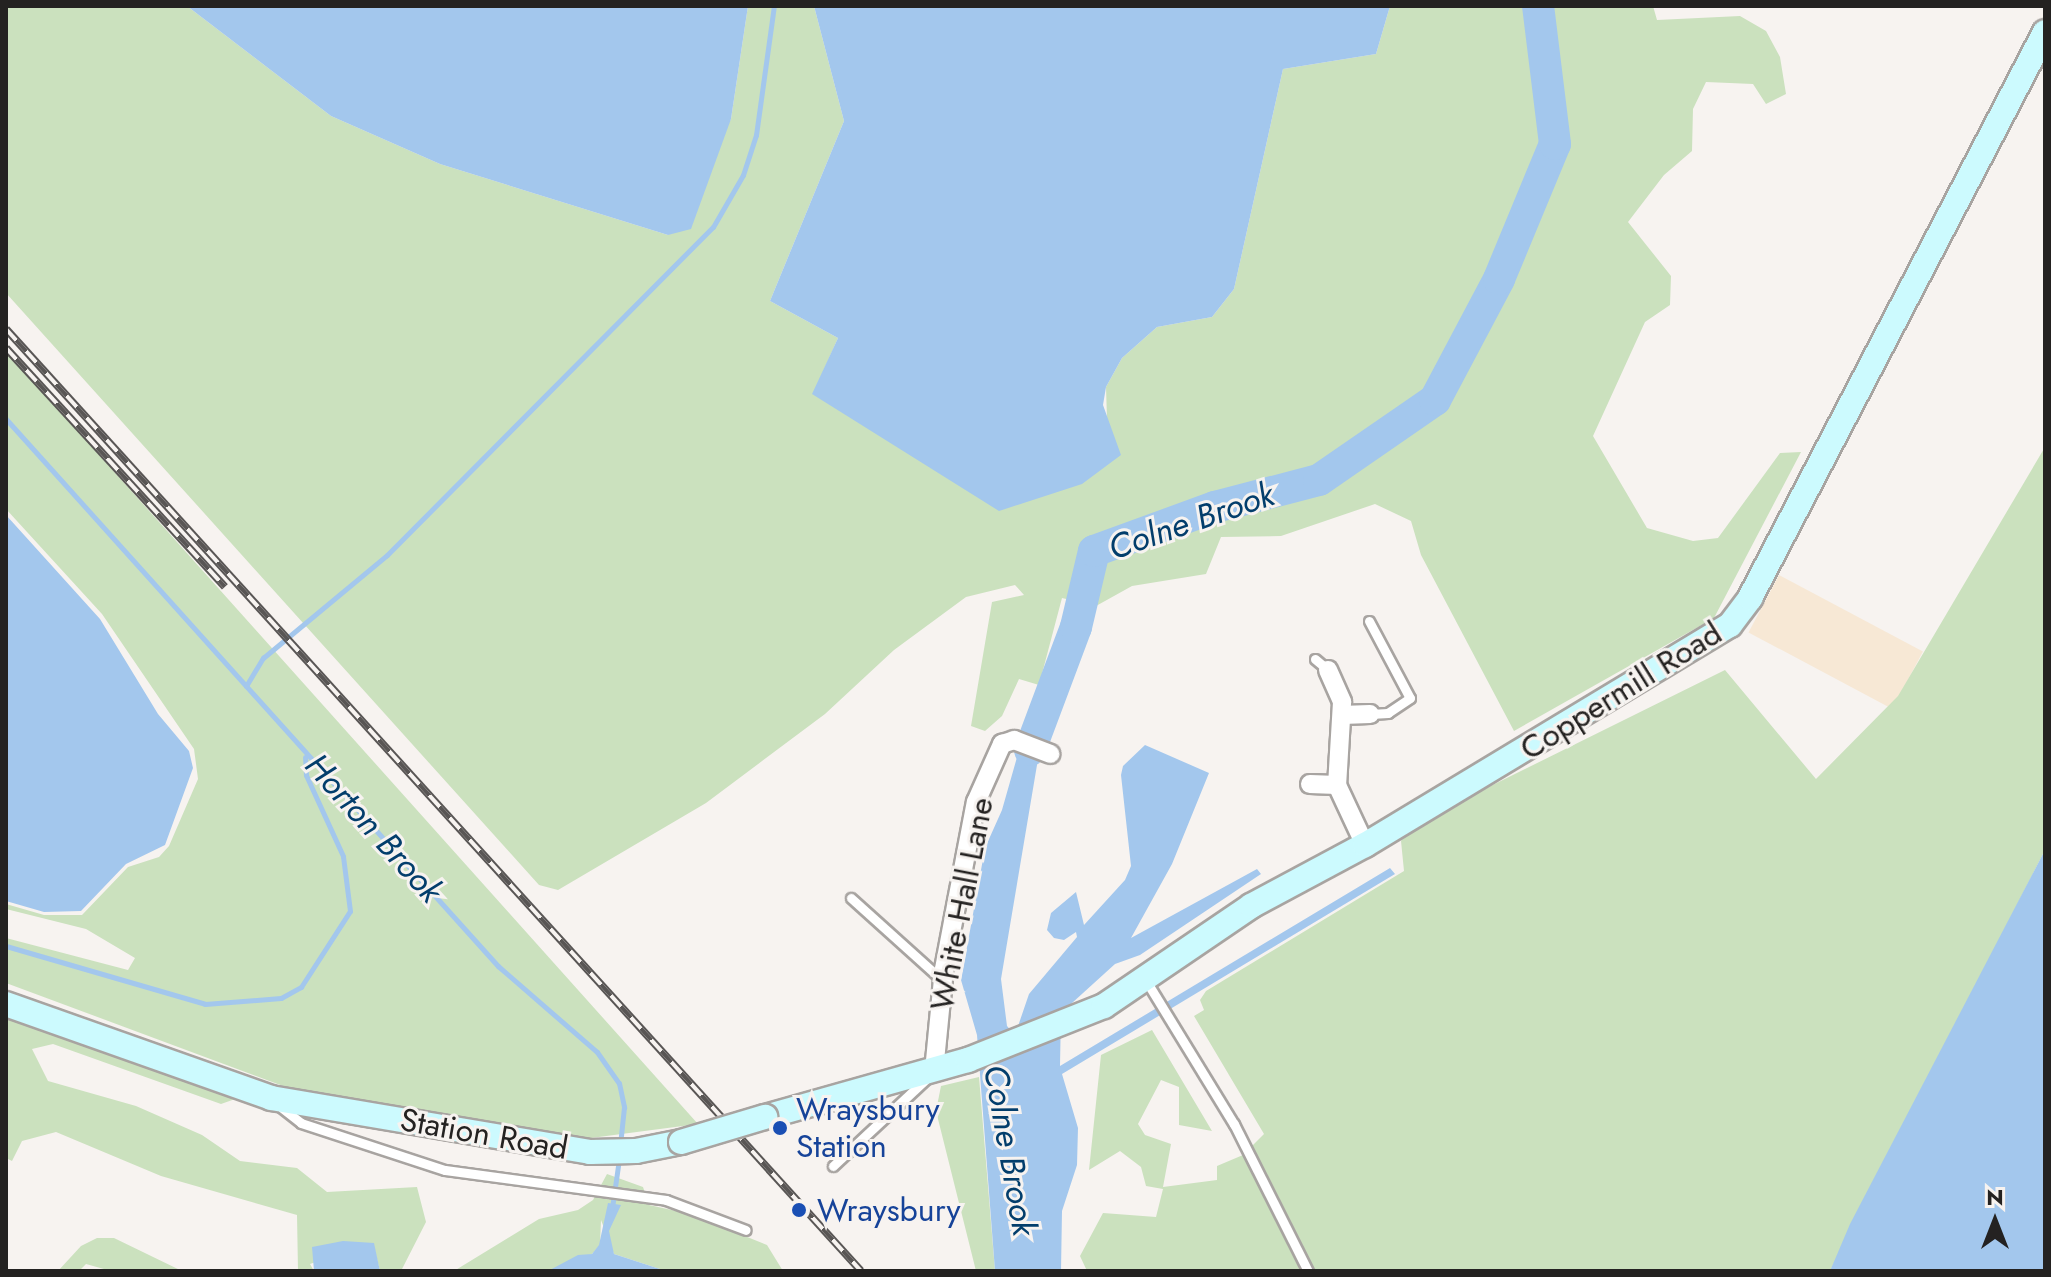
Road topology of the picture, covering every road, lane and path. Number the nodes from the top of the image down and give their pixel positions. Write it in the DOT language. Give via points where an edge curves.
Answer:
graph roads {
  1 [pos="2045,32"];
  2 [pos="1369,621"];
  3 [pos="1321,665"];
  4 [pos="1370,714"];
  5 [pos="1342,715"];
  6 [pos="1050,754"];
  7 [pos="1310,784"];
  8 [pos="1337,785"];
  9 [pos="1365,845"];
  10 [pos="851,898"];
  11 [pos="1145,979"];
  12 [pos="943,981"];
  13 [pos="6,1004"];
  14 [pos="968,1060"];
  15 [pos="934,1071"];
  16 [pos="271,1098"];
  17 [pos="833,1166"];
  18 [pos="746,1230"];
  19 [pos="1308,1271"];
  1 -- 9 [label="street, Coppermill Road" via="1750,598 1730,625"];
  2 -- 4 [label="lane" via="1410,698 1388,713"];
  3 -- 5 [label="street" via="1339,690"];
  4 -- 5 [label="street"];
  5 -- 8 [label="street"];
  6 -- 12 [label="street, White Hall Lane" via="1014,740 1002,744 976,802"];
  7 -- 8 [label="street"];
  8 -- 9 [label="street"];
  9 -- 11 [label="street, Coppermill Road" via="1251,906"];
  10 -- 12 [label="lane"];
  11 -- 14 [label="street, Coppermill Road" via="1076,1020"];
  11 -- 19 [label="lane" via="1260,1170"];
  12 -- 15 [label="street, White Hall Lane"];
  13 -- 16 [label="street, Station Road"];
  14 -- 15 [label="street, Station Road"];
  15 -- 16 [label="street, Station Road, bridge" via="636,1151 590,1152"];
  15 -- 17 [label="lane"];
  16 -- 18 [label="lane" via="301,1123 445,1170 666,1200"];
}
